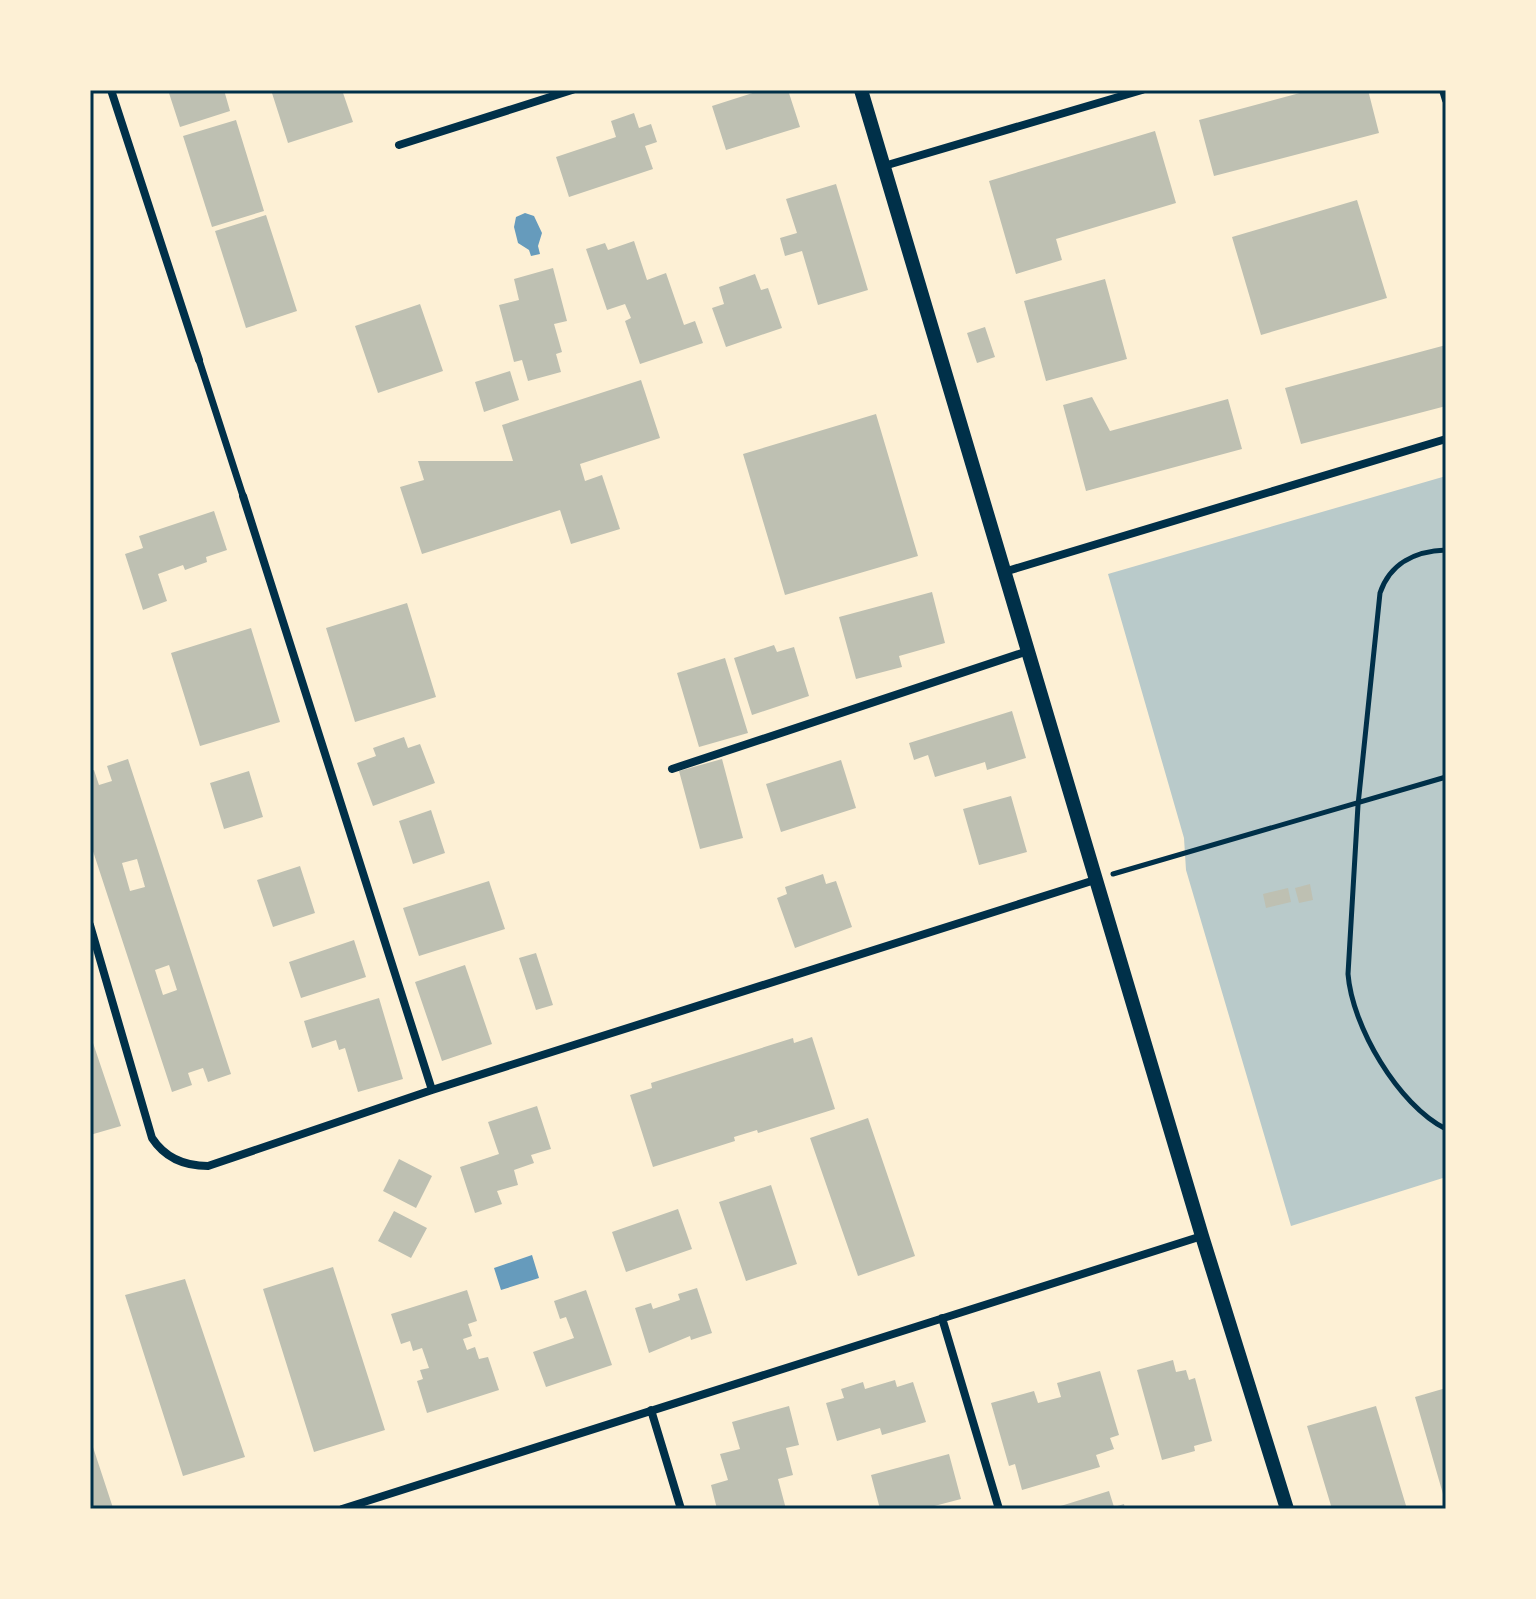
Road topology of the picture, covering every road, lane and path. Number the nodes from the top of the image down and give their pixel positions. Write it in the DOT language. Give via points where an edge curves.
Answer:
graph roads {
  1 [pos="111,90"];
  2 [pos="572,90"];
  3 [pos="861,90"];
  4 [pos="1142,90"];
  5 [pos="1443,90"];
  6 [pos="1446,100"];
  7 [pos="399,145"];
  8 [pos="884,166"];
  9 [pos="199,360"];
  10 [pos="1446,439"];
  11 [pos="243,496"];
  12 [pos="1446,550"];
  13 [pos="1004,572"];
  14 [pos="1028,651"];
  15 [pos="672,769"];
  16 [pos="1446,777"];
  17 [pos="1358,805"];
  18 [pos="1098,879"];
  19 [pos="90,925"];
  20 [pos="432,1090"];
  21 [pos="1446,1129"];
  22 [pos="1202,1236"];
  23 [pos="942,1318"];
  24 [pos="651,1410"];
  25 [pos="342,1509"];
  26 [pos="681,1509"];
  27 [pos="999,1509"];
  28 [pos="1287,1509"];
  1 -- 9 [label="street"];
  2 -- 7 [label="street"];
  3 -- 8 [label="street"];
  4 -- 8 [label="street"];
  5 -- 6 [label="street"];
  8 -- 13 [label="street"];
  9 -- 11 [label="street"];
  10 -- 13 [label="street"];
  11 -- 20 [label="street"];
  12 -- 17 [label="path" via="1404,561 1385,578"];
  13 -- 14 [label="street"];
  14 -- 15 [label="street"];
  14 -- 18 [label="street"];
  16 -- 17 [label="path"];
  17 -- 18 [label="path"];
  17 -- 21 [label="path" via="1350,996 1379,1058 1408,1099"];
  18 -- 20 [label="street"];
  18 -- 22 [label="street"];
  19 -- 20 [label="street" via="148,1129 157,1146 173,1158 195,1166 220,1164"];
  22 -- 23 [label="street"];
  22 -- 28 [label="street"];
  23 -- 24 [label="street"];
  23 -- 27 [label="street"];
  24 -- 25 [label="street"];
  24 -- 26 [label="street"];
}
